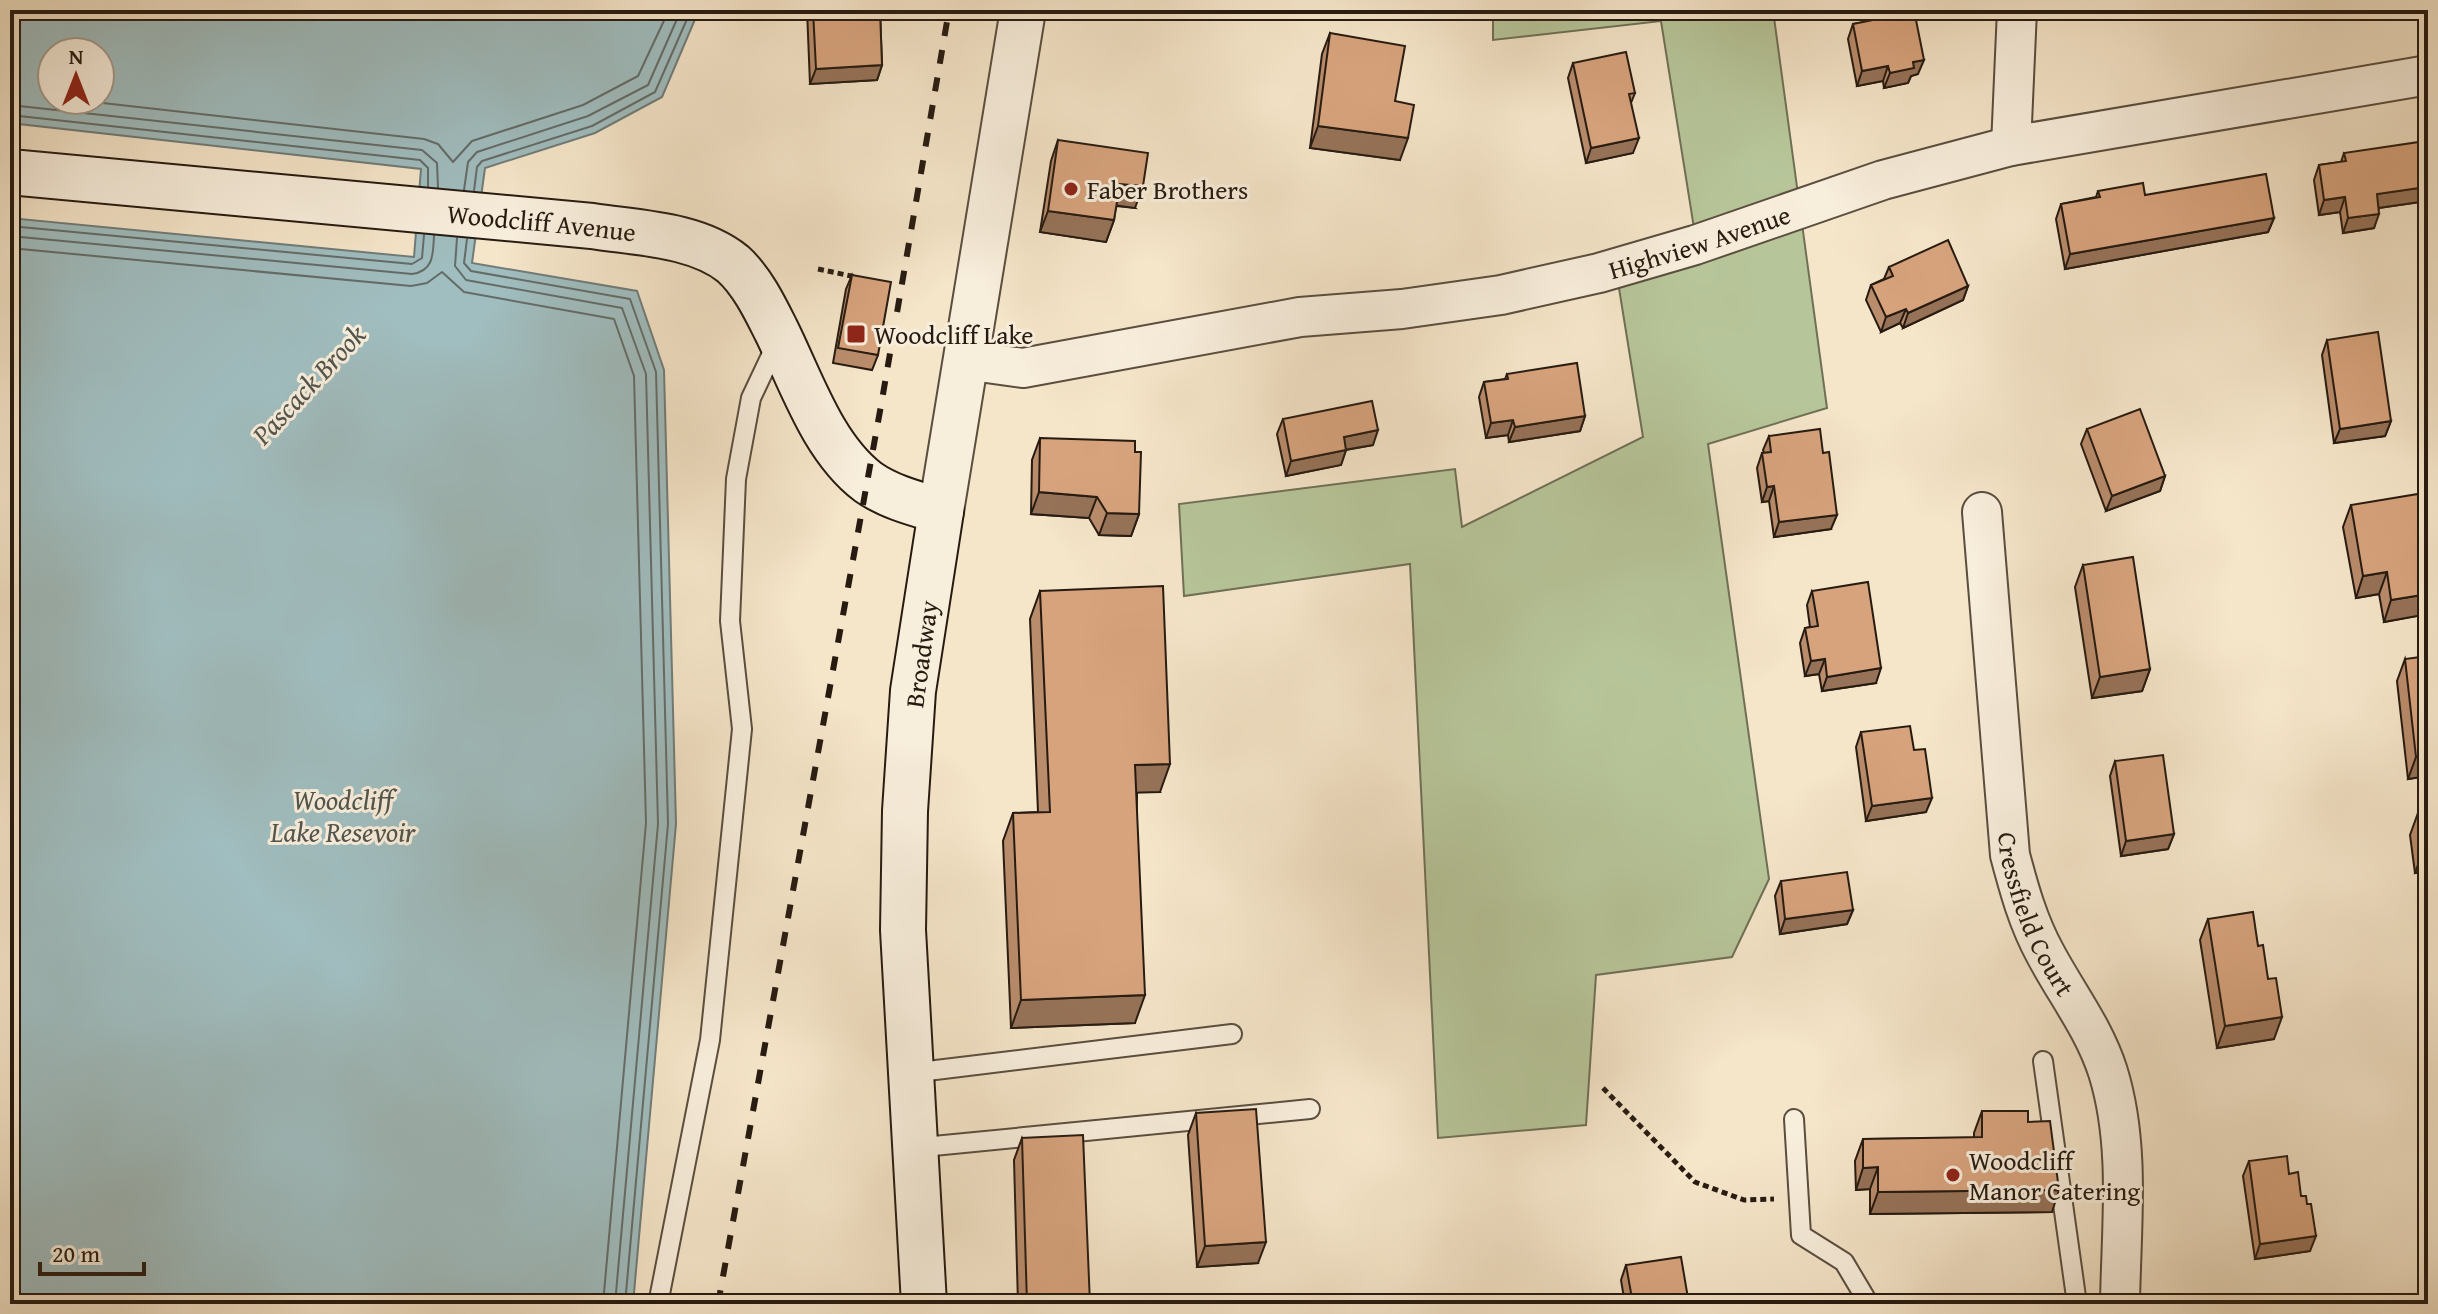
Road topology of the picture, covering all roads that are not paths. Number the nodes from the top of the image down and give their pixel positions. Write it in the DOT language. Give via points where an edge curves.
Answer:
graph roads {
  1 [pos="1023,10"];
  2 [pos="2017,10"];
  3 [pos="2428,75"];
  4 [pos="2011,146"];
  5 [pos="10,172"];
  6 [pos="779,337"];
  7 [pos="965,360"];
  8 [pos="941,511"];
  9 [pos="1982,512"];
  10 [pos="1232,1034"];
  11 [pos="2043,1061"];
  12 [pos="908,1073"];
  13 [pos="1310,1109"];
  14 [pos="1794,1119"];
  15 [pos="913,1148"];
  16 [pos="658,1304"];
  17 [pos="924,1304"];
  18 [pos="1869,1304"];
  19 [pos="2077,1304"];
  20 [pos="2120,1304"];
  1 -- 7 [label="main road, Broadway"];
  2 -- 4 [label="street"];
  3 -- 4 [label="street, Highview Avenue"];
  4 -- 7 [label="street, Highview Avenue" via="1883,180 1608,271 1501,295 1300,317 1023,368"];
  5 -- 6 [label="main road, Woodcliff Avenue" via="414,209 684,241 733,265 750,284"];
  6 -- 8 [label="main road, Woodcliff Avenue" via="843,456 868,481 901,499"];
  6 -- 16 [label="lane" via="751,398 736,479 730,621 742,729 710,1040"];
  7 -- 8 [label="main road, Broadway"];
  8 -- 12 [label="main road, Broadway" via="913,691 905,811"];
  9 -- 20 [label="street, Cressfield Court" via="2010,855 2022,902 2044,951 2089,1026 2108,1073 2121,1145"];
  10 -- 12 [label="lane"];
  11 -- 19 [label="lane"];
  12 -- 15 [label="main road, Broadway"];
  13 -- 15 [label="lane"];
  14 -- 18 [label="lane" via="1801,1235 1844,1262"];
  15 -- 17 [label="main road, Broadway"];
}
